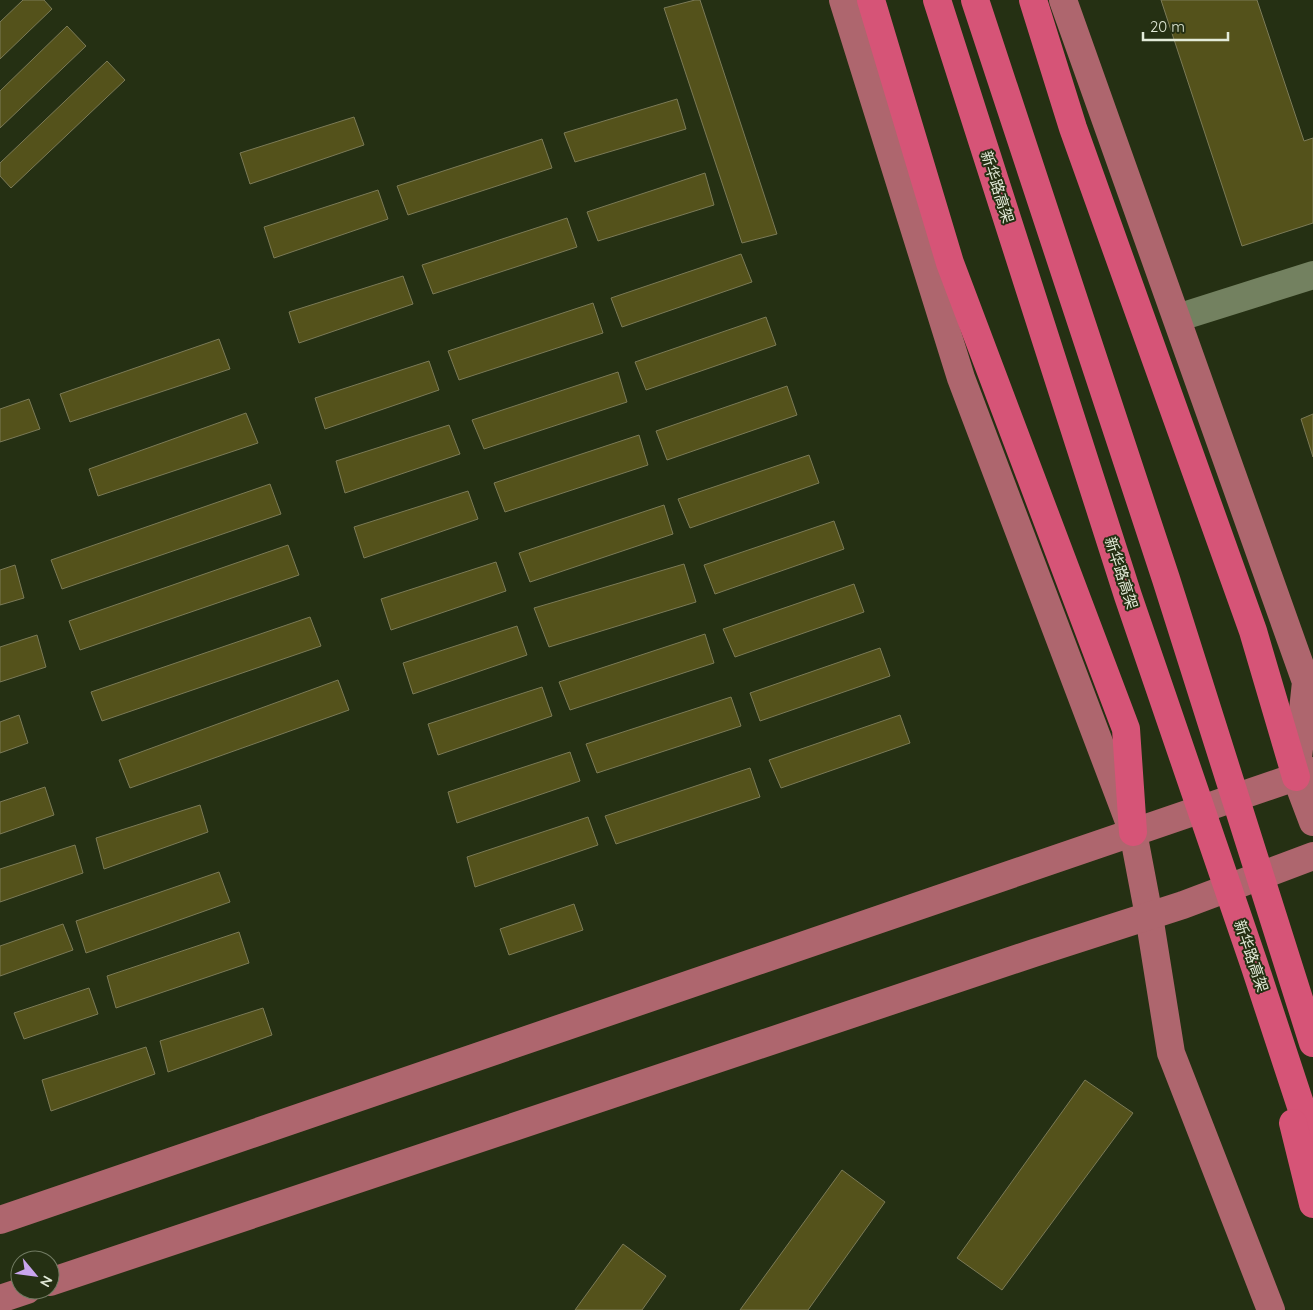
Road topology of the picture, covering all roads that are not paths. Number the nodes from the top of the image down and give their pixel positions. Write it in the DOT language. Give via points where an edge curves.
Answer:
graph roads {
  1 [pos="843,0"];
  2 [pos="871,0"];
  3 [pos="937,0"];
  4 [pos="974,0"];
  5 [pos="1032,0"];
  6 [pos="1063,0"];
  7 [pos="1313,275"];
  8 [pos="1177,318"];
  9 [pos="1305,774"];
  10 [pos="1313,822"];
  11 [pos="1133,832"];
  12 [pos="1313,856"];
  13 [pos="1149,916"];
  14 [pos="1254,964"];
  15 [pos="1313,1043"];
  16 [pos="1313,1143"];
  17 [pos="1313,1204"];
  18 [pos="0,1220"];
  19 [pos="60,1279"];
  20 [pos="1271,1310"];
  1 -- 11 [label="main road" via="961,378"];
  2 -- 11 [label="highway" via="950,263 1126,729"];
  3 -- 14 [label="highway, 新华路高架" via="1128,596"];
  4 -- 15 [label="highway, 新华路高架" via="1166,580"];
  5 -- 9 [label="highway" via="1073,128"];
  6 -- 8 [label="main road"];
  7 -- 8 [label="street"];
  8 -- 9 [label="main road" via="1306,682"];
  9 -- 10 [label="main road"];
  9 -- 11 [label="main road"];
  11 -- 13 [label="main road"];
  11 -- 18 [label="main road"];
  12 -- 13 [label="main road"];
  13 -- 19 [label="main road"];
  13 -- 20 [label="main road" via="1171,1053"];
  14 -- 16 [label="highway, 新华路高架"];
  14 -- 17 [label="highway"];
}
